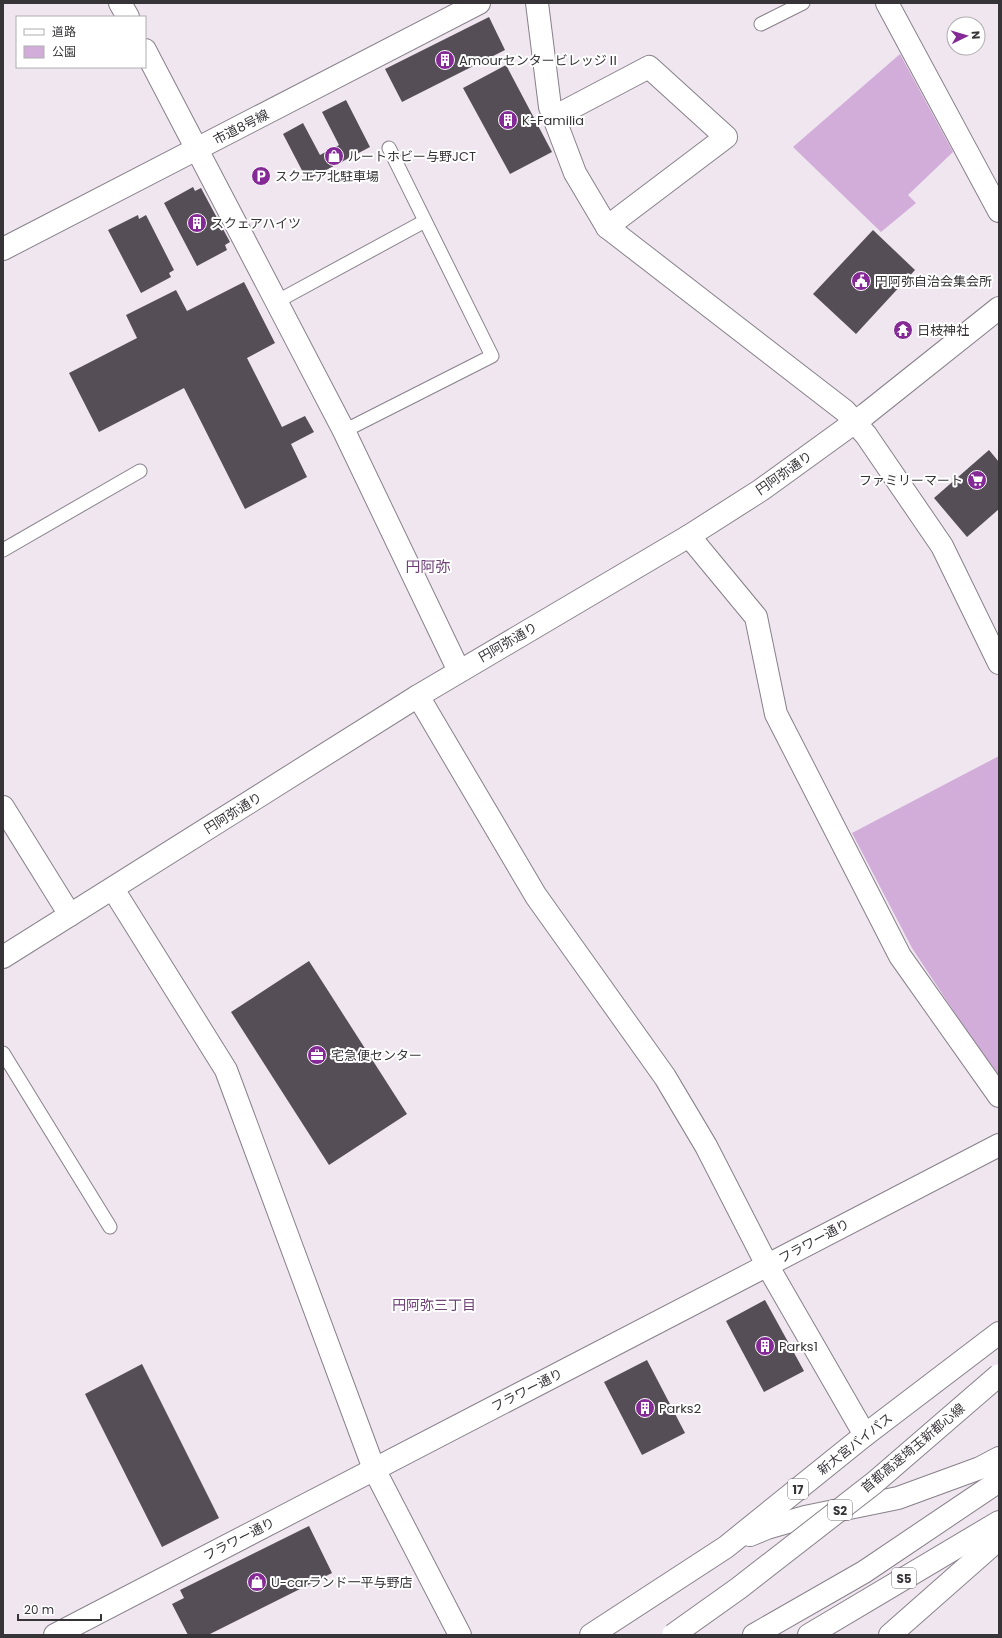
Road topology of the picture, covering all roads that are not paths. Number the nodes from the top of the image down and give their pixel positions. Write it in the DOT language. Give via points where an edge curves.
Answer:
graph roads {
  1 [pos="120,3"];
  2 [pos="479,3"];
  3 [pos="536,3"];
  4 [pos="802,3"];
  5 [pos="887,3"];
  6 [pos="127,16"];
  7 [pos="761,24"];
  8 [pos="146,52"];
  9 [pos="554,117"];
  10 [pos="389,148"];
  11 [pos="197,150"];
  12 [pos="999,212"];
  13 [pos="426,222"];
  14 [pos="607,227"];
  15 [pos="3,249"];
  16 [pos="276,302"];
  17 [pos="999,308"];
  18 [pos="856,422"];
  19 [pos="344,431"];
  20 [pos="140,471"];
  21 [pos="689,536"];
  22 [pos="3,550"];
  23 [pos="999,663"];
  24 [pos="459,671"];
  25 [pos="418,696"];
  26 [pos="3,807"];
  27 [pos="113,889"];
  28 [pos="70,915"];
  29 [pos="3,958"];
  30 [pos="3,1053"];
  31 [pos="999,1096"];
  32 [pos="999,1144"];
  33 [pos="110,1227"];
  34 [pos="767,1265"];
  35 [pos="999,1333"];
  36 [pos="999,1375"];
  37 [pos="865,1435"];
  38 [pos="999,1458"];
  39 [pos="374,1469"];
  40 [pos="999,1481"];
  41 [pos="999,1522"];
  42 [pos="999,1539"];
  43 [pos="726,1547"];
  44 [pos="55,1635"];
  45 [pos="460,1635"];
  46 [pos="591,1635"];
  47 [pos="673,1635"];
  48 [pos="754,1635"];
  49 [pos="809,1635"];
  50 [pos="890,1635"];
  1 -- 6 [label="main road"];
  2 -- 11 [label="main road, 市道8号線"];
  3 -- 9 [label="main road" via="550,107"];
  4 -- 7 [label="lane"];
  5 -- 12 [label="main road"];
  8 -- 11 [label="main road"];
  9 -- 14 [label="main road" via="575,173"];
  9 -- 14 [label="main road" via="649,67 726,137"];
  10 -- 13 [label="lane"];
  11 -- 15 [label="main road, 市道8号線"];
  11 -- 16 [label="main road"];
  13 -- 16 [label="lane"];
  13 -- 19 [label="lane" via="492,356"];
  14 -- 18 [label="main road" via="845,410"];
  16 -- 19 [label="main road"];
  17 -- 18 [label="main road, 円阿弥通り"];
  18 -- 21 [label="main road, 円阿弥通り" via="761,490"];
  18 -- 23 [label="main road" via="942,546"];
  19 -- 24 [label="main road"];
  20 -- 22 [label="lane"];
  21 -- 24 [label="main road, 円阿弥通り"];
  21 -- 31 [label="main road" via="756,617 776,714 900,956"];
  24 -- 25 [label="main road, 円阿弥通り"];
  25 -- 27 [label="main road, 円阿弥通り"];
  25 -- 34 [label="main road" via="536,896 665,1077 706,1146"];
  26 -- 28 [label="main road"];
  27 -- 28 [label="main road, 円阿弥通り"];
  27 -- 39 [label="main road" via="226,1070"];
  28 -- 29 [label="main road, 円阿弥通り"];
  30 -- 33 [label="lane"];
  32 -- 34 [label="main road, フラワー通り"];
  34 -- 37 [label="main road"];
  34 -- 39 [label="main road, フラワー通り"];
  35 -- 37 [label="main road, 新大宮バイパス / 17"];
  36 -- 47 [label="main road, 首都高速埼玉新都心線 / S2, bridge" via="874,1483 739,1588"];
  37 -- 43 [label="main road, 新大宮バイパス / 17"];
  38 -- 43 [label="main road, 17" via="980,1468 898,1498 805,1517 767,1528"];
  39 -- 44 [label="main road, フラワー通り"];
  39 -- 45 [label="main road"];
  40 -- 48 [label="main road" via="864,1572"];
  41 -- 49 [label="main road, S5"];
  42 -- 50 [label="main road"];
  43 -- 46 [label="main road, 新大宮バイパス / 17"];
}
